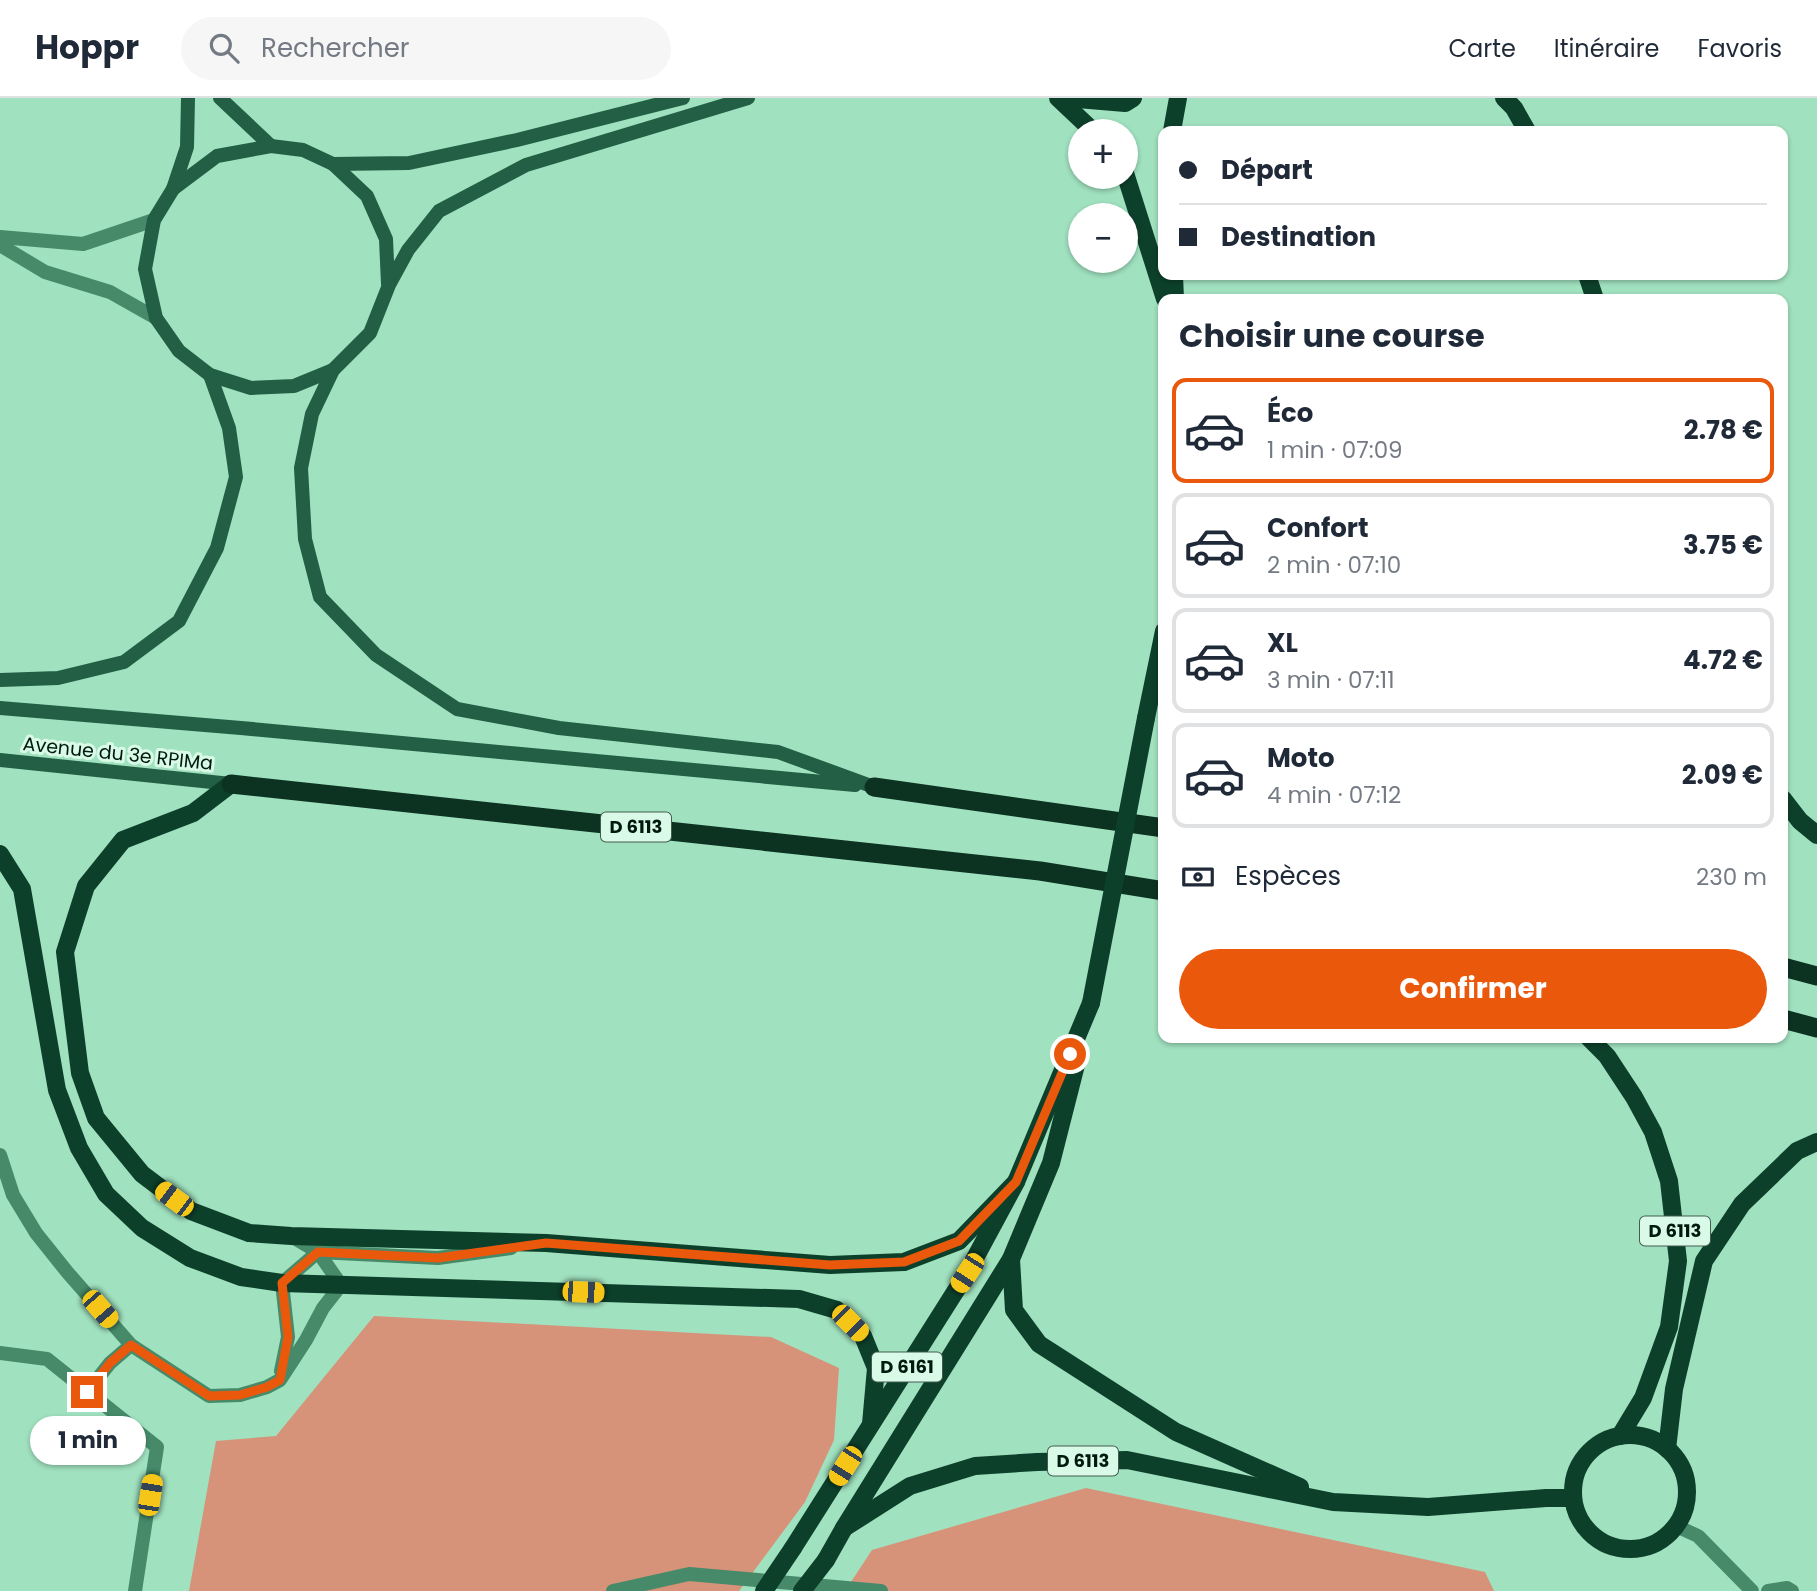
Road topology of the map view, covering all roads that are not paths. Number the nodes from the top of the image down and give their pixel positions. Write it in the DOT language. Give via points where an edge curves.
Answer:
graph roads {
  1 [pos="188,98"];
  2 [pos="220,98"];
  3 [pos="683,98"];
  4 [pos="748,98"];
  5 [pos="1058,98"];
  6 [pos="1066,98"];
  7 [pos="1133,98"];
  8 [pos="1178,98"];
  9 [pos="1504,98"];
  10 [pos="1080,119"];
  11 [pos="1173,126"];
  12 [pos="1524,126"];
  13 [pos="271,146"];
  14 [pos="332,164"];
  15 [pos="173,189"];
  16 [pos="1130,189"];
  17 [pos="154,220"];
  18 [pos="0,237"];
  19 [pos="0,245"];
  20 [pos="1158,277"];
  21 [pos="388,285"];
  22 [pos="156,318"];
  23 [pos="333,370"];
  24 [pos="210,375"];
  25 [pos="1158,660"];
  26 [pos="0,680"];
  27 [pos="0,708"];
  28 [pos="0,760"];
  29 [pos="231,784"];
  30 [pos="874,787"];
  31 [pos="1788,805"];
  32 [pos="1158,827"];
  33 [pos="1817,835"];
  34 [pos="0,854"];
  35 [pos="1158,890"];
  36 [pos="1788,968"];
  37 [pos="1817,976"];
  38 [pos="1091,1003"];
  39 [pos="1788,1021"];
  40 [pos="1817,1028"];
  41 [pos="1594,1043"];
  42 [pos="1817,1142"];
  43 [pos="0,1154"];
  44 [pos="1016,1182"];
  45 [pos="7,1196"];
  46 [pos="291,1236"];
  47 [pos="546,1243"];
  48 [pos="318,1252"];
  49 [pos="1011,1259"];
  50 [pos="282,1283"];
  51 [pos="341,1285"];
  52 [pos="131,1345"];
  53 [pos="0,1353"];
  54 [pos="280,1380"];
  55 [pos="87,1392"];
  56 [pos="871,1424"];
  57 [pos="1620,1436"];
  58 [pos="1667,1449"];
  59 [pos="1573,1498"];
  60 [pos="1333,1502"];
  61 [pos="1676,1526"];
  62 [pos="844,1528"];
  63 [pos="135,1591"];
  64 [pos="613,1591"];
  65 [pos="764,1591"];
  66 [pos="802,1591"];
  67 [pos="881,1591"];
  68 [pos="1752,1591"];
  69 [pos="1768,1591"];
  70 [pos="1791,1591"];
  1 -- 15 [label="main road" via="187,147"];
  2 -- 13 [label="main road"];
  3 -- 14 [label="main road" via="409,163"];
  4 -- 21 [label="main road" via="526,165 439,211"];
  5 -- 10 [label="main road"];
  6 -- 7 [label="main road" via="1125,103"];
  8 -- 11 [label="main road"];
  9 -- 12 [label="main road"];
  13 -- 14 [label="main road" via="303,150"];
  13 -- 15 [label="main road" via="217,156"];
  14 -- 21 [label="main road" via="367,196 386,239"];
  15 -- 17 [label="main road"];
  16 -- 20 [label="main road"];
  17 -- 18 [label="street" via="83,244"];
  17 -- 22 [label="main road" via="145,269"];
  19 -- 22 [label="street" via="45,272 110,292"];
  21 -- 23 [label="main road" via="370,334"];
  22 -- 24 [label="main road" via="178,351"];
  23 -- 24 [label="main road" via="294,386 251,388"];
  23 -- 30 [label="main road" via="312,414 301,468 305,538 320,597 376,655 457,709 559,728 778,751"];
  24 -- 26 [label="main road" via="229,428 236,477 217,548 178,621 124,662 58,678"];
  25 -- 38 [label="main road, D 6113, bridge"];
  27 -- 30 [label="main road"];
  28 -- 29 [label="main road, Avenue du 3e RPIMa / D 6113"];
  29 -- 35 [label="highway, D 6113" via="1040,871"];
  29 -- 46 [label="main road, D 6113" via="193,813 123,840 86,886 65,952 80,1073 96,1118 142,1174 191,1211 249,1233"];
  30 -- 32 [label="highway"];
  31 -- 33 [label="main road"];
  34 -- 50 [label="main road" via="22,889 57,1090 79,1148 106,1194 142,1228 190,1258 241,1277"];
  36 -- 37 [label="highway"];
  38 -- 44 [label="main road, D 6113"];
  38 -- 49 [label="main road, D 6113" via="1051,1163"];
  39 -- 40 [label="highway"];
  41 -- 57 [label="main road, D 6113" via="1607,1056 1653,1132 1669,1181 1678,1261 1669,1327 1643,1398"];
  42 -- 58 [label="main road, D 6113" via="1797,1151 1742,1205 1704,1261 1674,1389"];
  43 -- 45 [label="street"];
  44 -- 47 [label="main road, D 6113" via="959,1241 904,1262 830,1265"];
  44 -- 56 [label="main road, D 6161" via="967,1273"];
  45 -- 52 [label="street"];
  46 -- 47 [label="main road, D 6113"];
  46 -- 48 [label="street"];
  47 -- 48 [label="street" via="438,1258"];
  48 -- 50 [label="street"];
  48 -- 51 [label="street"];
  49 -- 60 [label="main road, D 6113" via="1014,1310 1040,1344 1176,1432"];
  49 -- 62 [label="main road, D 6161"];
  50 -- 51 [label="main road"];
  50 -- 54 [label="street" via="288,1337"];
  51 -- 54 [label="street"];
  51 -- 56 [label="main road" via="799,1299 837,1310 863,1336 876,1368"];
  52 -- 54 [label="street" via="209,1396 240,1395"];
  52 -- 55 [label="street"];
  53 -- 55 [label="street" via="47,1359"];
  55 -- 63 [label="street" via="158,1447"];
  56 -- 65 [label="main road, D 6161, bridge"];
  57 -- 58 [label="main road" via="1653,1440"];
  57 -- 59 [label="main road" via="1604,1442 1579,1465"];
  58 -- 61 [label="main road" via="1685,1477 1687,1494"];
  59 -- 60 [label="main road, D 6113" via="1428,1507"];
  59 -- 61 [label="main road" via="1578,1517 1589,1532 1624,1550 1662,1540"];
  60 -- 62 [label="main road, D 6113" via="1127,1460 1037,1462 975,1466 910,1486"];
  61 -- 68 [label="street" via="1698,1536"];
  62 -- 66 [label="main road, D 6161, bridge"];
  64 -- 67 [label="street" via="689,1574"];
  69 -- 70 [label="street"];
}
